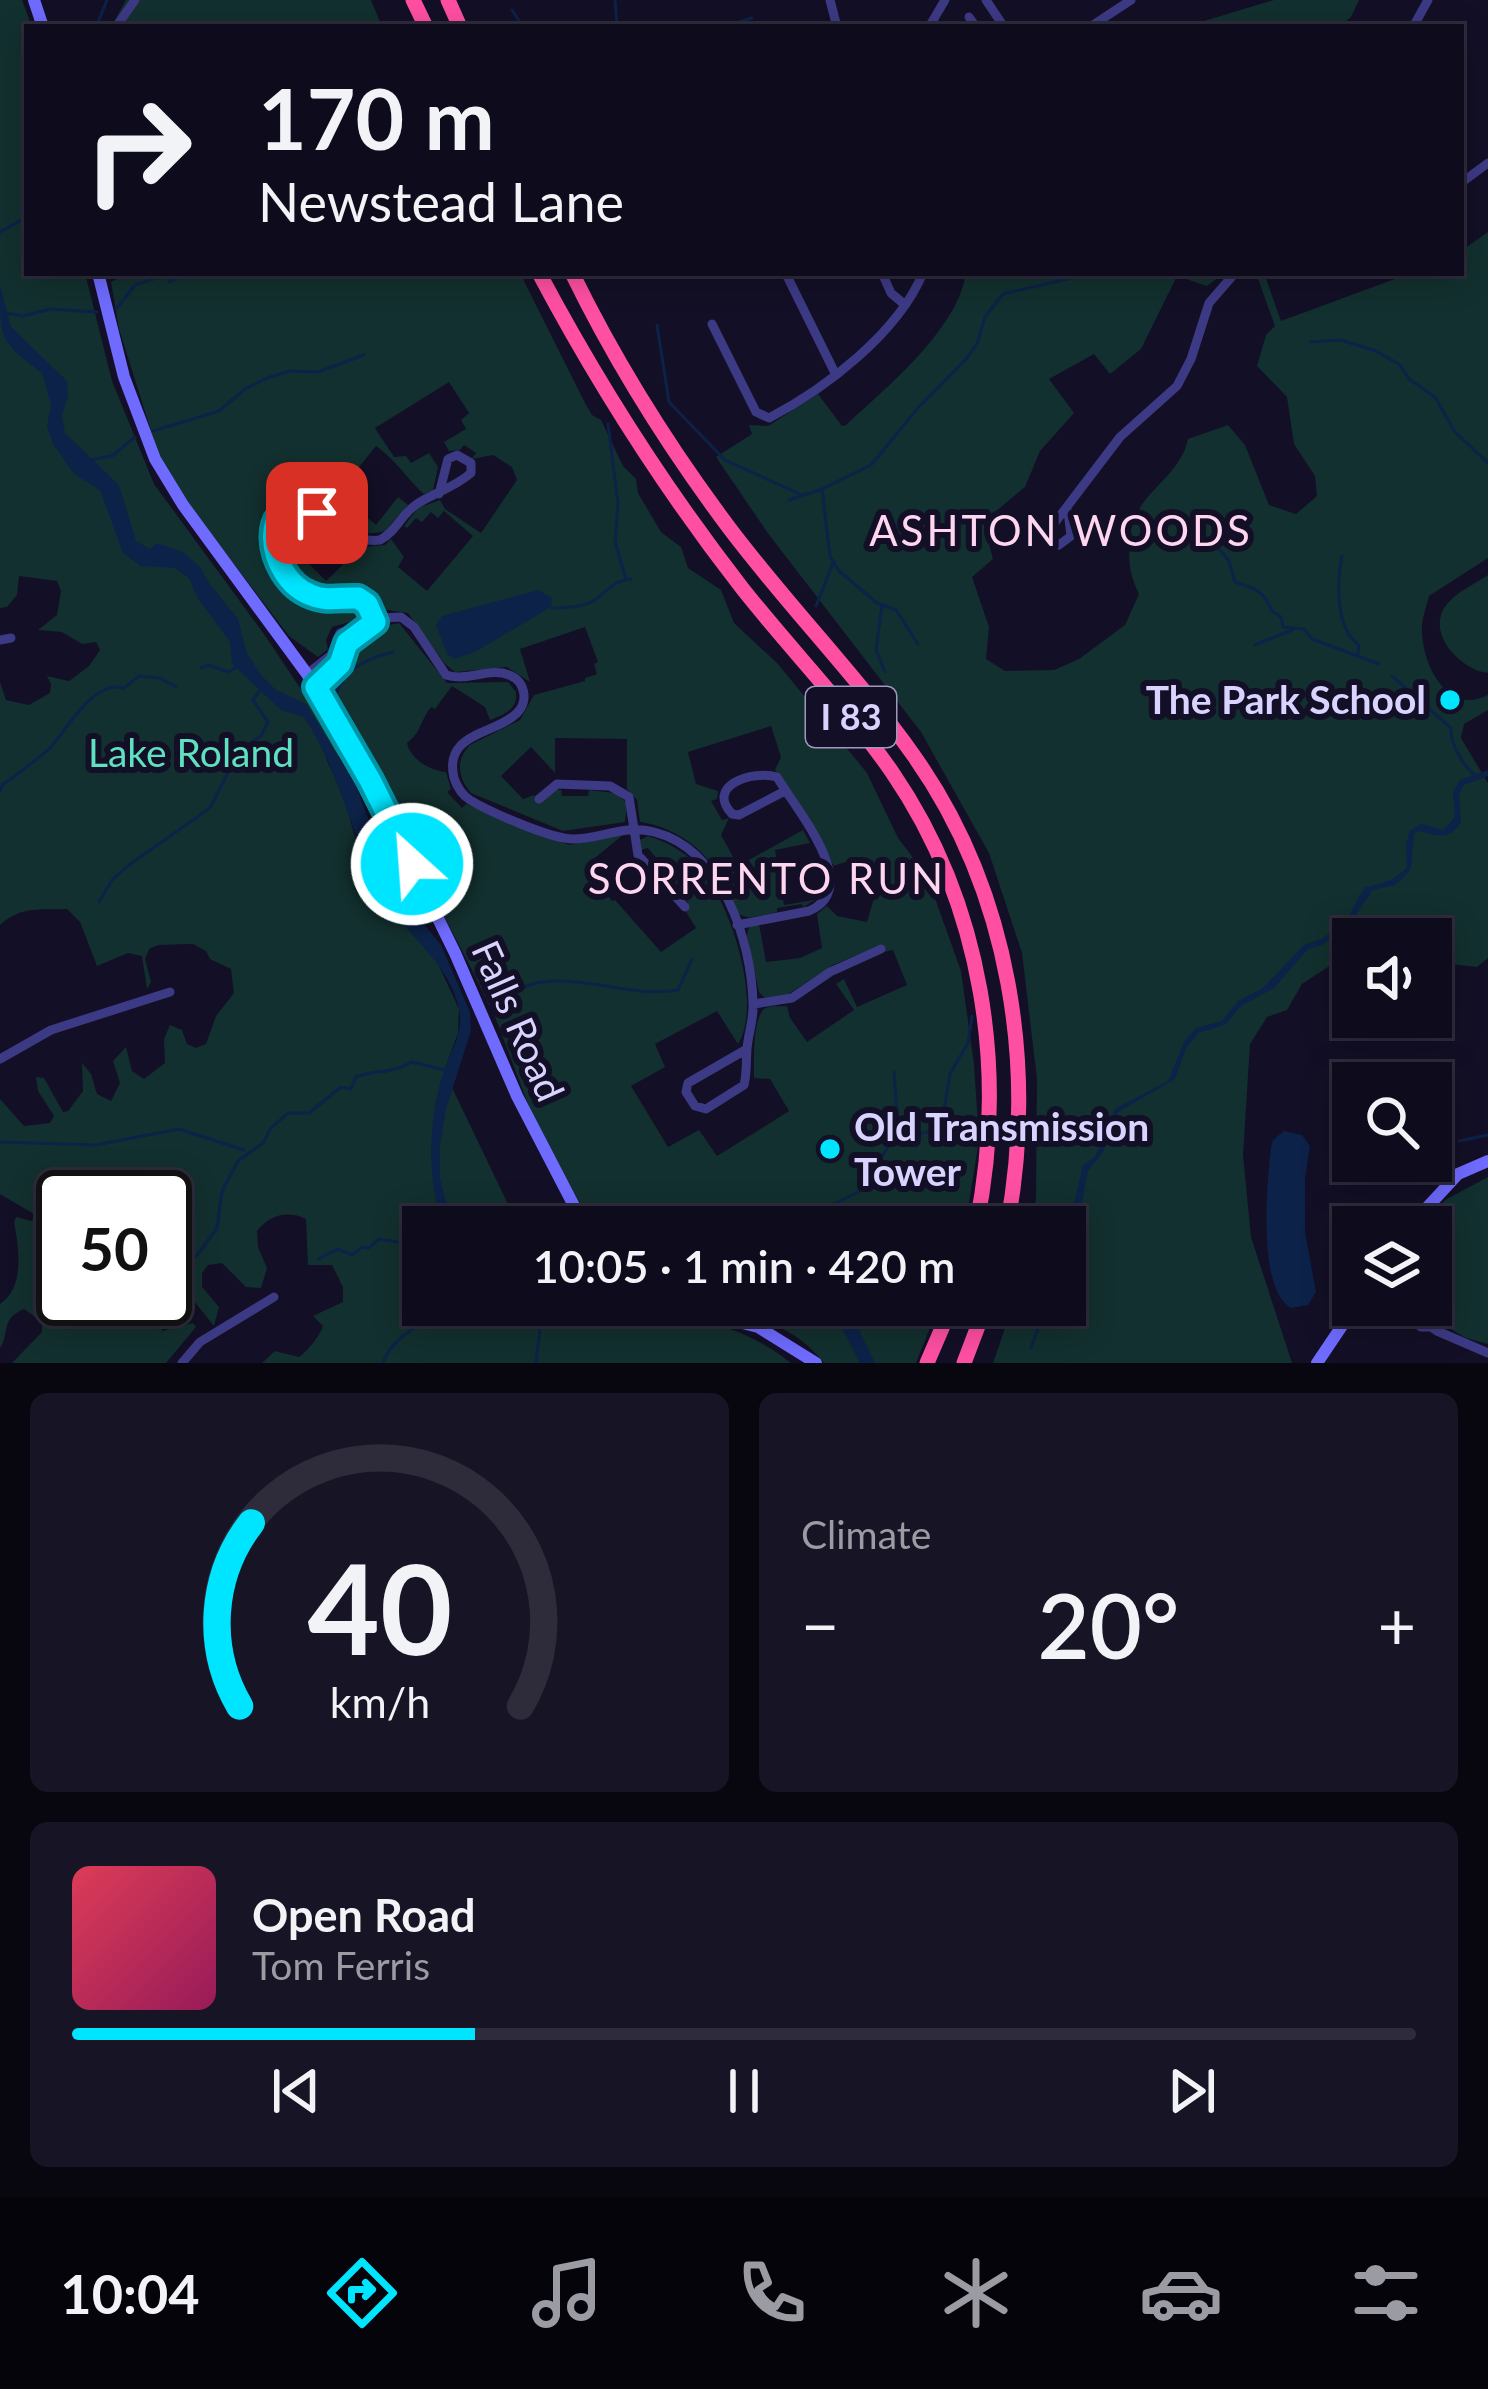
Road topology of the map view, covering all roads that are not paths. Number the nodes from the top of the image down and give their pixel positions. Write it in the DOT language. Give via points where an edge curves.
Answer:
graph roads {
  1 [pos="1131,0"];
  2 [pos="1095,24"];
  3 [pos="99,276"];
  4 [pos="541,276"];
  5 [pos="574,276"];
  6 [pos="787,276"];
  7 [pos="883,276"];
  8 [pos="921,276"];
  9 [pos="1232,276"];
  10 [pos="904,304"];
  11 [pos="712,324"];
  12 [pos="836,376"];
  13 [pos="439,494"];
  14 [pos="1068,511"];
  15 [pos="375,622"];
  16 [pos="307,674"];
  17 [pos="316,687"];
  18 [pos="785,791"];
  19 [pos="539,799"];
  20 [pos="634,828"];
  21 [pos="686,908"];
  22 [pos="737,925"];
  23 [pos="880,949"];
  24 [pos="170,992"];
  25 [pos="754,1004"];
  26 [pos="747,1049"];
  27 [pos="0,1059"];
  28 [pos="1488,1161"];
  29 [pos="574,1206"];
  30 [pos="979,1206"];
  31 [pos="1010,1206"];
  32 [pos="1428,1206"];
  33 [pos="274,1297"];
  34 [pos="754,1326"];
  35 [pos="943,1326"];
  36 [pos="978,1326"];
  37 [pos="1342,1326"];
  38 [pos="1429,1326"];
  39 [pos="1488,1353"];
  40 [pos="182,1363"];
  41 [pos="816,1363"];
  42 [pos="927,1363"];
  43 [pos="964,1363"];
  44 [pos="1317,1363"];
  1 -- 2 [label="street"];
  3 -- 16 [label="main road, Falls Road" via="155,459"];
  4 -- 30 [label="highway, I 83" via="678,502 868,739 940,858 968,939 988,1044 989,1137"];
  5 -- 31 [label="highway, I 83" via="700,488 892,725 966,847 997,932 1017,1039"];
  6 -- 12 [label="street"];
  7 -- 10 [label="street"];
  8 -- 10 [label="street"];
  9 -- 14 [label="street" via="1209,303 1177,386 1120,436"];
  10 -- 12 [label="street"];
  11 -- 12 [label="street" via="764,418"];
  13 -- 15 [label="street" via="371,542 309,509 277,521 272,545 291,583 318,598 358,598"];
  15 -- 16 [label="street" via="340,633 331,655"];
  15 -- 17 [label="street" via="347,643 340,664"];
  15 -- 20 [label="street" via="409,621 446,675 503,674 523,689 518,712 458,749 453,772 467,798 568,838"];
  16 -- 17 [label="main road, Falls Road"];
  17 -- 29 [label="main road, Falls Road" via="387,813"];
  18 -- 18 [label="street" via="767,774 730,784 722,802 732,814 746,814"];
  18 -- 22 [label="street" via="832,871 830,893 809,911"];
  19 -- 20 [label="street" via="557,784 618,788 632,802"];
  20 -- 21 [label="street" via="638,855"];
  20 -- 22 [label="street" via="695,854"];
  22 -- 25 [label="street"];
  23 -- 25 [label="street" via="792,998"];
  24 -- 27 [label="street" via="51,1030"];
  25 -- 26 [label="street"];
  26 -- 26 [label="street" via="688,1083 694,1106 706,1108 744,1085"];
  28 -- 32 [label="main road" via="1458,1174"];
  33 -- 40 [label="street" via="200,1342"];
  34 -- 41 [label="main road"];
  35 -- 42 [label="highway"];
  36 -- 43 [label="highway"];
  37 -- 44 [label="main road"];
  38 -- 39 [label="street"];
}
